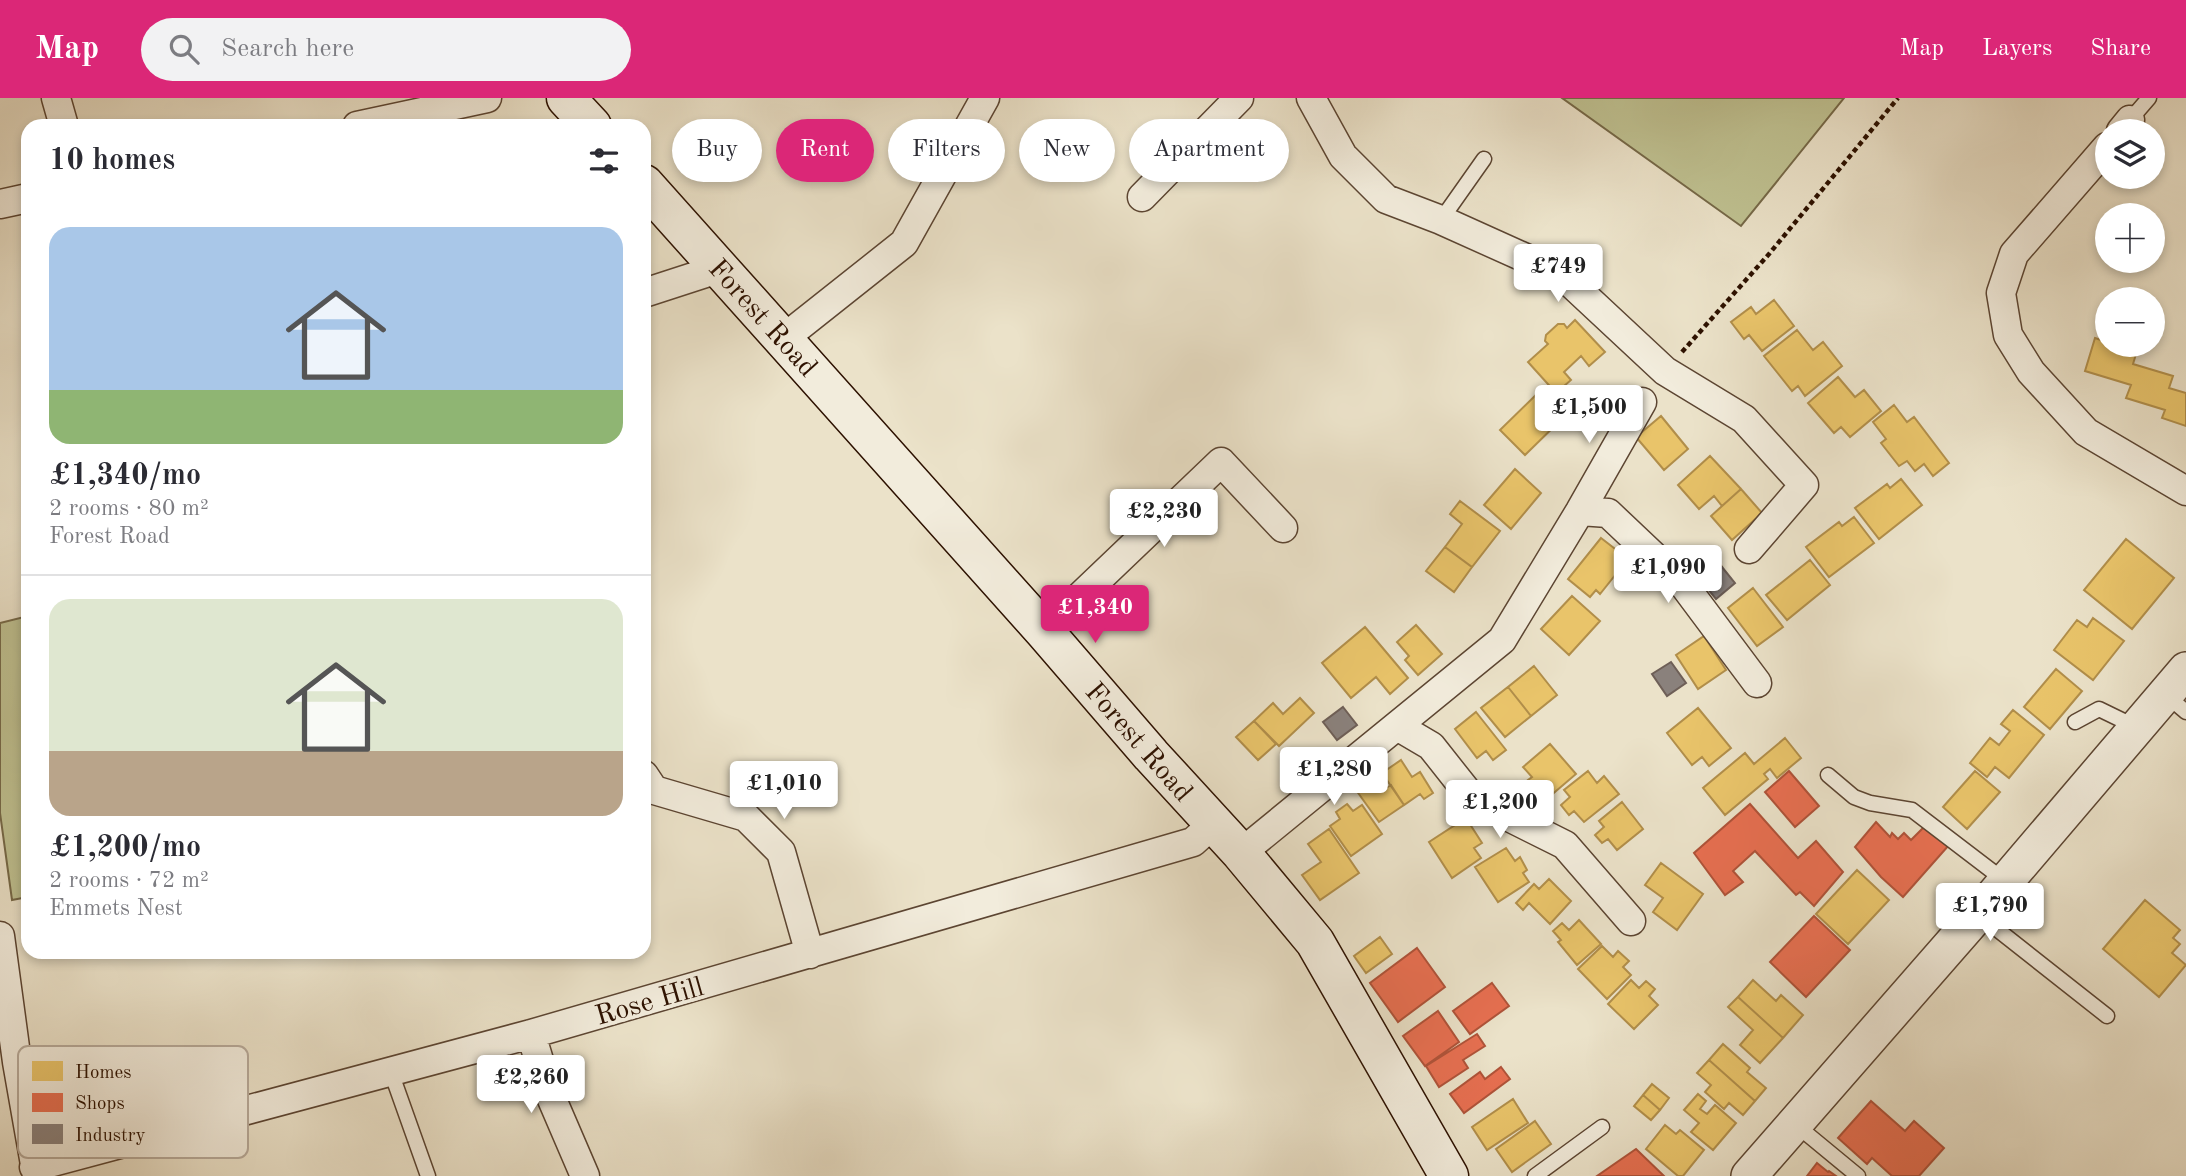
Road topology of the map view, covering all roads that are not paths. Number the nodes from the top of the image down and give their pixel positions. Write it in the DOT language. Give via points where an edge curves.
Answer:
graph roads {
  1 [pos="56,98"];
  2 [pos="487,98"];
  3 [pos="566,98"];
  4 [pos="985,98"];
  5 [pos="1239,98"];
  6 [pos="1311,98"];
  7 [pos="2149,98"];
  8 [pos="62,119"];
  9 [pos="390,119"];
  10 [pos="586,119"];
  11 [pos="2131,119"];
  12 [pos="1484,159"];
  13 [pos="2095,161"];
  14 [pos="651,192"];
  15 [pos="1142,197"];
  16 [pos="21,200"];
  17 [pos="0,204"];
  18 [pos="1441,220"];
  19 [pos="720,268"];
  20 [pos="651,291"];
  21 [pos="783,339"];
  22 [pos="1642,402"];
  23 [pos="2186,491"];
  24 [pos="1580,511"];
  25 [pos="1283,528"];
  26 [pos="1749,549"];
  27 [pos="1044,631"];
  28 [pos="1758,684"];
  29 [pos="2179,692"];
  30 [pos="2075,723"];
  31 [pos="1397,726"];
  32 [pos="2136,727"];
  33 [pos="1828,775"];
  34 [pos="651,786"];
  35 [pos="1214,823"];
  36 [pos="1241,853"];
  37 [pos="2005,881"];
  38 [pos="1978,914"];
  39 [pos="1631,921"];
  40 [pos="0,936"];
  41 [pos="810,954"];
  42 [pos="2107,1016"];
  43 [pos="531,1034"];
  44 [pos="18,1054"];
  45 [pos="391,1072"];
  46 [pos="248,1112"];
  47 [pos="1795,1124"];
  48 [pos="1602,1127"];
  49 [pos="83,1158"];
  50 [pos="36,1171"];
  51 [pos="428,1176"];
  52 [pos="585,1176"];
  53 [pos="1449,1176"];
  54 [pos="1535,1176"];
  55 [pos="1749,1176"];
  56 [pos="1858,1176"];
  1 -- 8 [label="street"];
  2 -- 9 [label="street"];
  3 -- 10 [label="main road"];
  4 -- 21 [label="street" via="904,243"];
  5 -- 15 [label="street"];
  6 -- 18 [label="street" via="1343,156 1386,199"];
  7 -- 11 [label="lane"];
  12 -- 18 [label="lane"];
  13 -- 23 [label="street" via="2014,254 2001,293 2008,335 2031,372 2086,432"];
  14 -- 19 [label="main road, Forest Road"];
  16 -- 17 [label="street"];
  18 -- 26 [label="street" via="1561,274 1665,371 1744,419 1804,485"];
  19 -- 20 [label="street"];
  19 -- 21 [label="main road, Forest Road"];
  21 -- 27 [label="main road, Forest Road"];
  22 -- 24 [label="street"];
  24 -- 28 [label="street" via="1608,513 1683,584"];
  24 -- 31 [label="street" via="1502,640"];
  25 -- 27 [label="street" via="1220,462"];
  27 -- 35 [label="main road, Forest Road"];
  29 -- 32 [label="street"];
  30 -- 32 [label="lane" via="2099,709"];
  31 -- 36 [label="street"];
  31 -- 39 [label="street" via="1431,746 1473,799 1565,845"];
  32 -- 37 [label="street"];
  33 -- 37 [label="lane" via="1854,797 1912,810"];
  34 -- 41 [label="street" via="746,817 781,852"];
  35 -- 36 [label="main road, Forest Road"];
  35 -- 41 [label="street, Rose Hill" via="1194,842"];
  36 -- 53 [label="main road, Forest Road" via="1315,942"];
  37 -- 38 [label="street"];
  38 -- 42 [label="lane"];
  38 -- 47 [label="street"];
  40 -- 44 [label="street"];
  41 -- 43 [label="street, Rose Hill"];
  43 -- 45 [label="street, Rose Hill"];
  43 -- 52 [label="street" via="548,1090"];
  45 -- 46 [label="street, Rose Hill"];
  45 -- 51 [label="lane"];
  47 -- 55 [label="street"];
  47 -- 56 [label="lane"];
  48 -- 54 [label="lane"];
  49 -- 50 [label="street, Rose Hill"];
}
